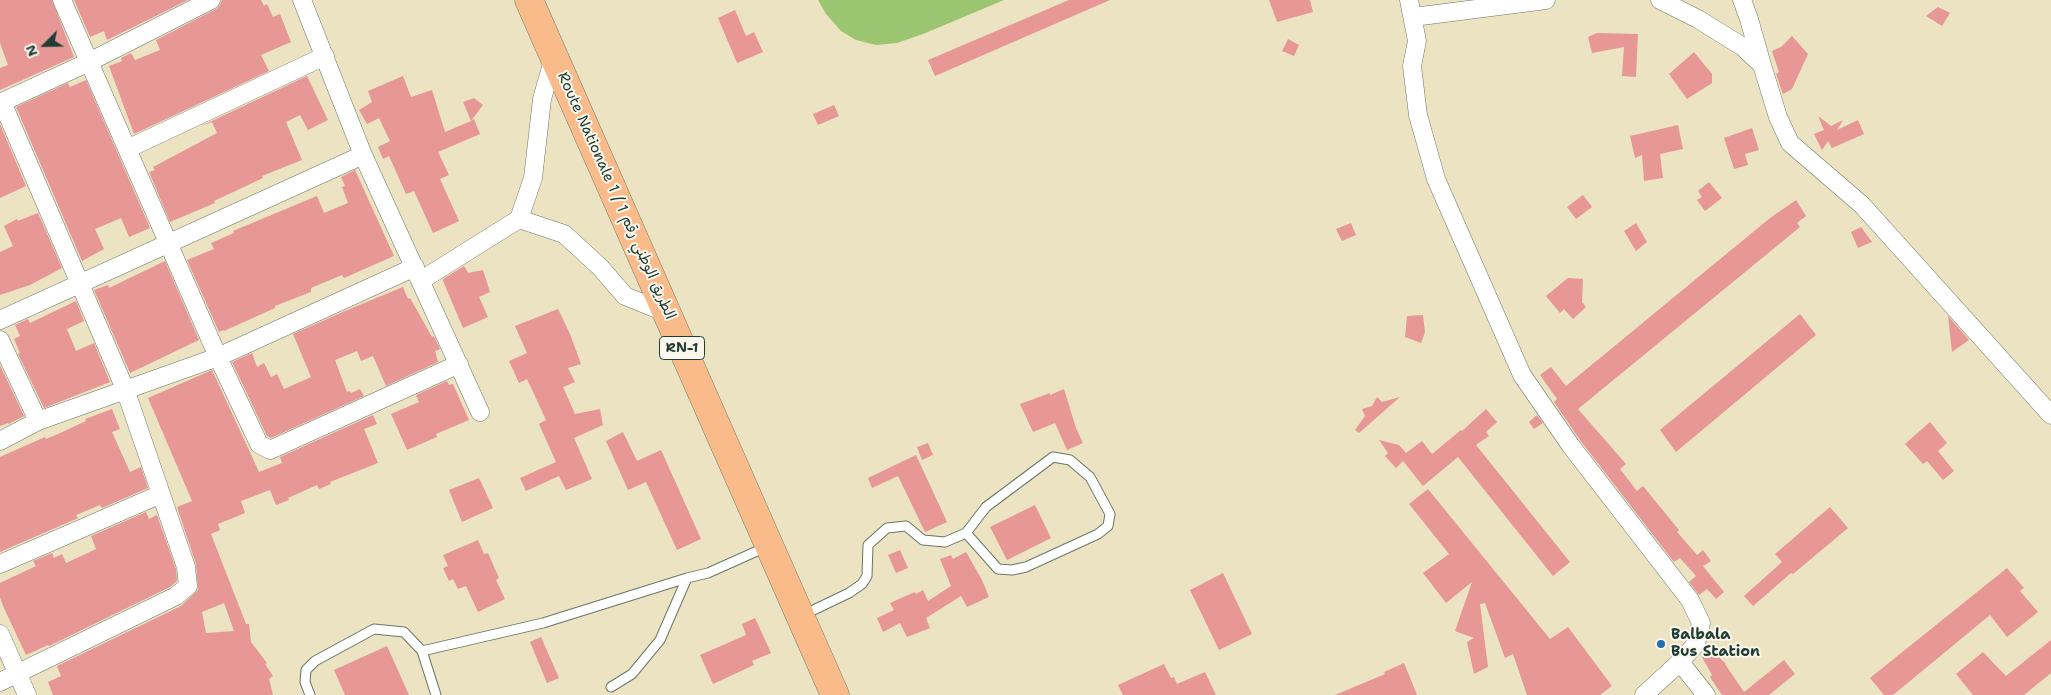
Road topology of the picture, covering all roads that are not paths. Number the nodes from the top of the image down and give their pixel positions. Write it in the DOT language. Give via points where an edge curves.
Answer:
graph roads {
  1 [pos="62,0"];
  2 [pos="211,0"];
  3 [pos="302,0"];
  4 [pos="530,0"];
  5 [pos="1546,0"];
  6 [pos="1660,0"];
  7 [pos="1742,0"];
  8 [pos="1411,8"];
  9 [pos="325,56"];
  10 [pos="554,57"];
  11 [pos="89,62"];
  12 [pos="1762,66"];
  13 [pos="1,103"];
  14 [pos="127,149"];
  15 [pos="363,155"];
  16 [pos="519,219"];
  17 [pos="168,244"];
  18 [pos="418,274"];
  19 [pos="79,284"];
  20 [pos="667,313"];
  21 [pos="0,320"];
  22 [pos="0,340"];
  23 [pos="218,357"];
  24 [pos="459,364"];
  25 [pos="125,389"];
  26 [pos="480,412"];
  27 [pos="2051,415"];
  28 [pos="38,421"];
  29 [pos="0,441"];
  30 [pos="161,494"];
  31 [pos="966,533"];
  32 [pos="769,546"];
  33 [pos="0,564"];
  34 [pos="686,578"];
  35 [pos="800,616"];
  36 [pos="0,634"];
  37 [pos="422,650"];
  38 [pos="1680,662"];
  39 [pos="18,675"];
  40 [pos="0,682"];
  41 [pos="611,687"];
  42 [pos="27,695"];
  43 [pos="310,695"];
  44 [pos="436,695"];
  45 [pos="834,695"];
  46 [pos="1644,695"];
  47 [pos="1706,695"];
  1 -- 11 [label="street"];
  2 -- 11 [label="street"];
  3 -- 9 [label="street"];
  4 -- 10 [label="main road, Route Nationale 1 / الطريق الوطني رقم 1 / RN-1"];
  5 -- 8 [label="street"];
  6 -- 12 [label="street" via="1743,47"];
  7 -- 12 [label="street"];
  8 -- 38 [label="street" via="1416,41 1412,66 1418,115 1436,179 1522,375 1571,446 1690,600 1701,624 1696,644"];
  9 -- 14 [label="street"];
  9 -- 15 [label="street"];
  10 -- 16 [label="street" via="542,99 533,178"];
  10 -- 20 [label="main road, Route Nationale 1 / الطريق الوطني رقم 1 / RN-1"];
  11 -- 13 [label="street"];
  11 -- 14 [label="street"];
  12 -- 27 [label="street" via="1790,143 1862,205"];
  13 -- 19 [label="street"];
  14 -- 17 [label="street"];
  15 -- 17 [label="street"];
  15 -- 18 [label="street"];
  16 -- 18 [label="street"];
  16 -- 20 [label="street" via="564,234 595,261 625,296"];
  17 -- 19 [label="street"];
  17 -- 23 [label="street"];
  18 -- 23 [label="street"];
  18 -- 24 [label="street"];
  19 -- 21 [label="street"];
  19 -- 25 [label="street"];
  20 -- 32 [label="main road, Route Nationale 1 / الطريق الوطني رقم 1 / RN-1"];
  22 -- 28 [label="street"];
  23 -- 24 [label="street" via="259,444 270,450"];
  23 -- 25 [label="street"];
  24 -- 26 [label="street"];
  25 -- 28 [label="street"];
  25 -- 30 [label="street"];
  28 -- 29 [label="street"];
  30 -- 33 [label="street"];
  30 -- 39 [label="street" via="186,567 188,586 176,596"];
  31 -- 31 [label="lane" via="998,569 1012,570 1026,567 1098,534 1108,526 1110,514 1090,477 1070,460 1053,457 986,507"];
  31 -- 35 [label="lane" via="945,542 923,540 906,526 887,528 868,545 867,576 862,584"];
  32 -- 34 [label="lane" via="708,573"];
  32 -- 35 [label="main road, Route Nationale 1 / الطريق الوطني رقم 1 / RN-1"];
  34 -- 37 [label="lane" via="543,623"];
  34 -- 41 [label="lane" via="660,640 632,674"];
  35 -- 45 [label="main road, Route Nationale 1 / الطريق الوطني رقم 1 / RN-1"];
  36 -- 39 [label="street"];
  37 -- 43 [label="lane" via="404,632 374,629 315,661 306,670 305,682"];
  37 -- 44 [label="lane"];
  38 -- 46 [label="street"];
  38 -- 47 [label="street"];
  39 -- 40 [label="street"];
  39 -- 42 [label="street"];
}
